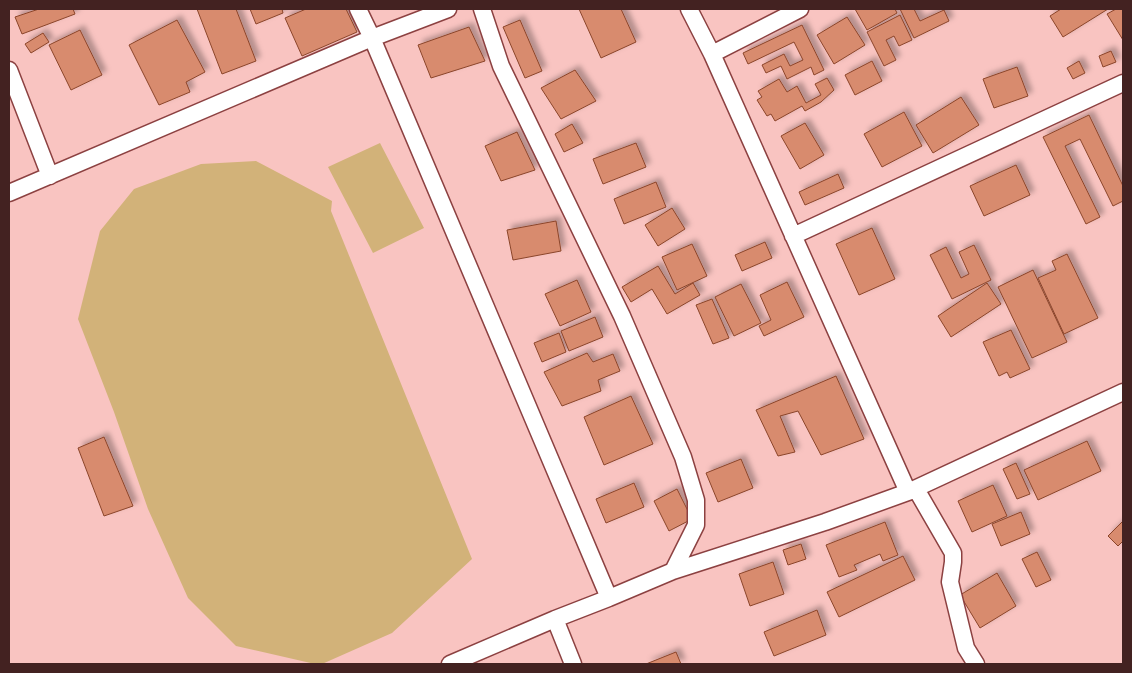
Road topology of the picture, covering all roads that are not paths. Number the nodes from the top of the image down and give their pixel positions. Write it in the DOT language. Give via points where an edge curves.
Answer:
graph roads {
  1 [pos="358,9"];
  2 [pos="448,9"];
  3 [pos="482,9"];
  4 [pos="689,9"];
  5 [pos="800,9"];
  6 [pos="372,38"];
  7 [pos="712,54"];
  8 [pos="9,70"];
  9 [pos="1123,83"];
  10 [pos="50,176"];
  11 [pos="9,193"];
  12 [pos="793,236"];
  13 [pos="1123,392"];
  14 [pos="912,491"];
  15 [pos="673,571"];
  16 [pos="609,598"];
  17 [pos="555,619"];
  18 [pos="450,664"];
  19 [pos="573,664"];
  20 [pos="976,664"];
  1 -- 6 [label="street"];
  2 -- 6 [label="street"];
  3 -- 15 [label="street" via="501,66 622,316 684,457 696,500 696,525"];
  4 -- 7 [label="street"];
  5 -- 7 [label="street"];
  6 -- 10 [label="street"];
  6 -- 16 [label="street"];
  7 -- 12 [label="street"];
  8 -- 10 [label="street"];
  9 -- 12 [label="street"];
  10 -- 11 [label="street"];
  12 -- 14 [label="street"];
  13 -- 14 [label="street"];
  14 -- 15 [label="street"];
  14 -- 20 [label="street" via="953,553 950,582 966,648"];
  15 -- 16 [label="street"];
  16 -- 17 [label="street"];
  17 -- 18 [label="street"];
  17 -- 19 [label="street"];
}
